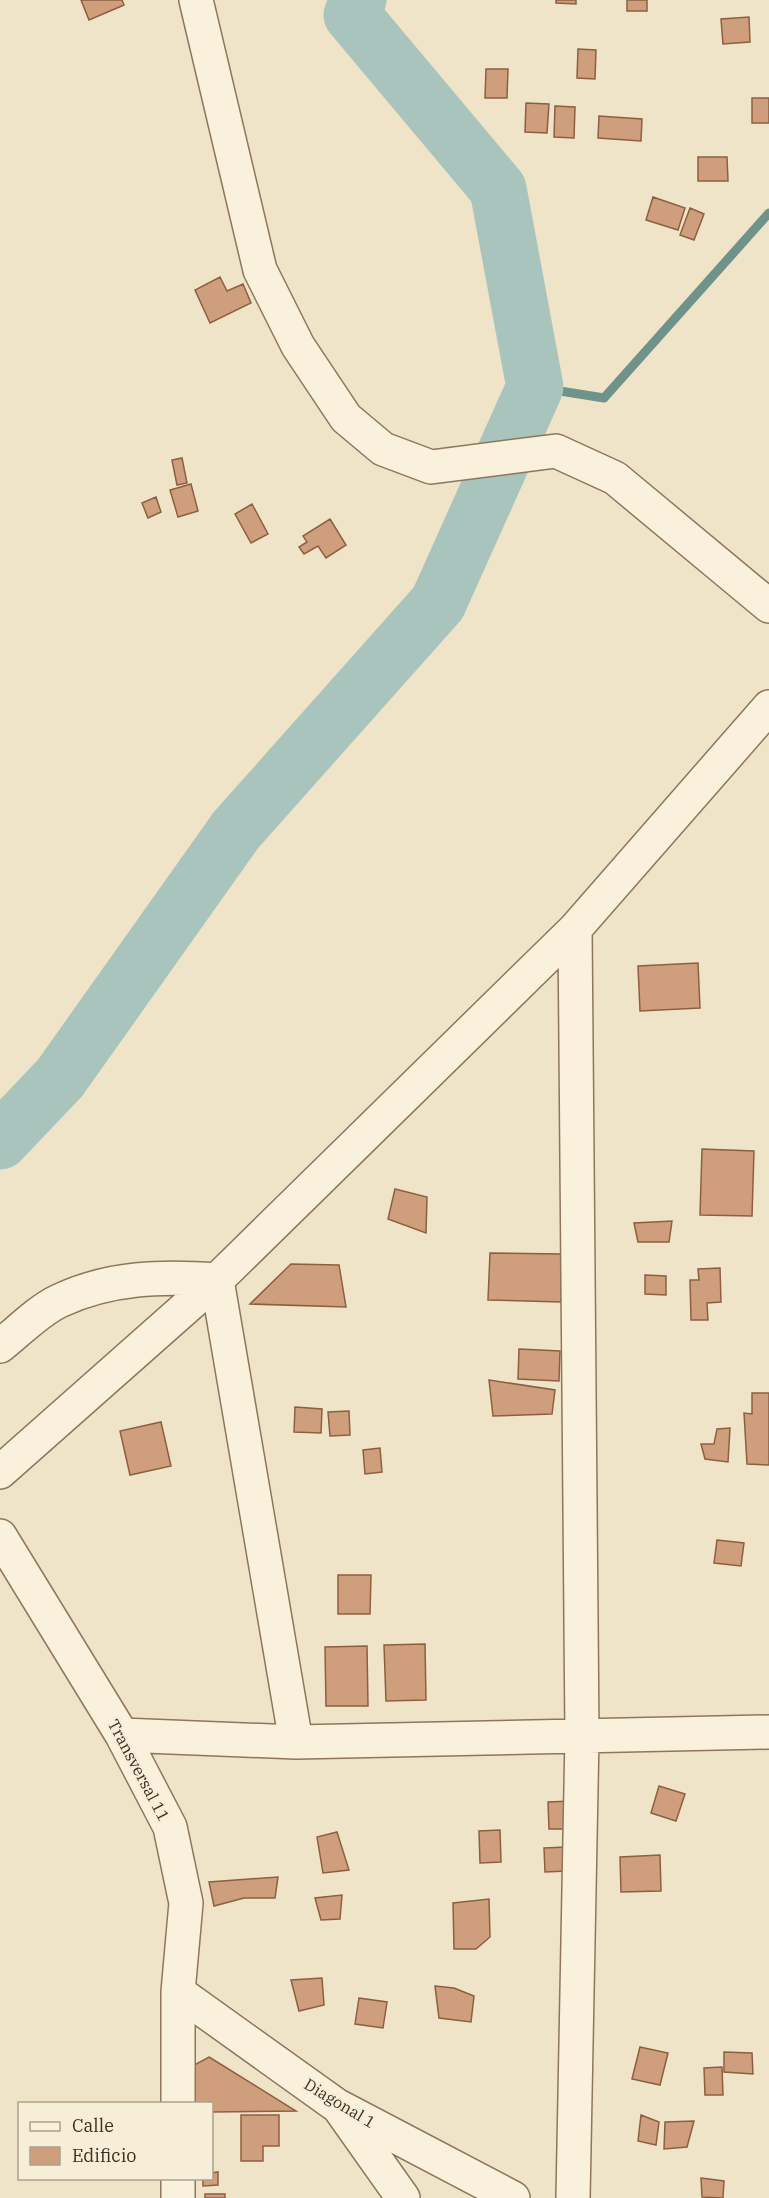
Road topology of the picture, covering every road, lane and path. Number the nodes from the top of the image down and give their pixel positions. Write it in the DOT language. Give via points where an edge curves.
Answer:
graph roads {
  1 [pos="196,0"];
  2 [pos="769,606"];
  3 [pos="769,707"];
  4 [pos="574,929"];
  5 [pos="217,1280"];
  6 [pos="0,1346"];
  7 [pos="0,1472"];
  8 [pos="0,1536"];
  9 [pos="769,1732"];
  10 [pos="122,1735"];
  11 [pos="582,1736"];
  12 [pos="296,1742"];
  13 [pos="178,1992"];
  14 [pos="178,2102"];
  15 [pos="336,2104"];
  16 [pos="178,2180"];
  17 [pos="178,2198"];
  18 [pos="403,2198"];
  19 [pos="513,2198"];
  20 [pos="573,2198"];
  1 -- 2 [label="street" via="260,270 298,346 346,418 383,449 431,466 556,452 576,460 615,478"];
  3 -- 4 [label="street"];
  4 -- 5 [label="street"];
  4 -- 11 [label="street"];
  5 -- 6 [label="street" via="171,1276 108,1283 57,1302"];
  5 -- 7 [label="street"];
  5 -- 12 [label="street"];
  8 -- 10 [label="street, Transversal 11"];
  9 -- 11 [label="street"];
  10 -- 12 [label="street"];
  10 -- 13 [label="street, Transversal 11" via="170,1827 186,1903"];
  11 -- 12 [label="street"];
  11 -- 20 [label="street"];
  13 -- 14 [label="street, Transversal 11"];
  13 -- 15 [label="street, Diagonal 1"];
  15 -- 18 [label="street"];
  15 -- 19 [label="street, Diagonal 1"];
  16 -- 17 [label="street"];
}
